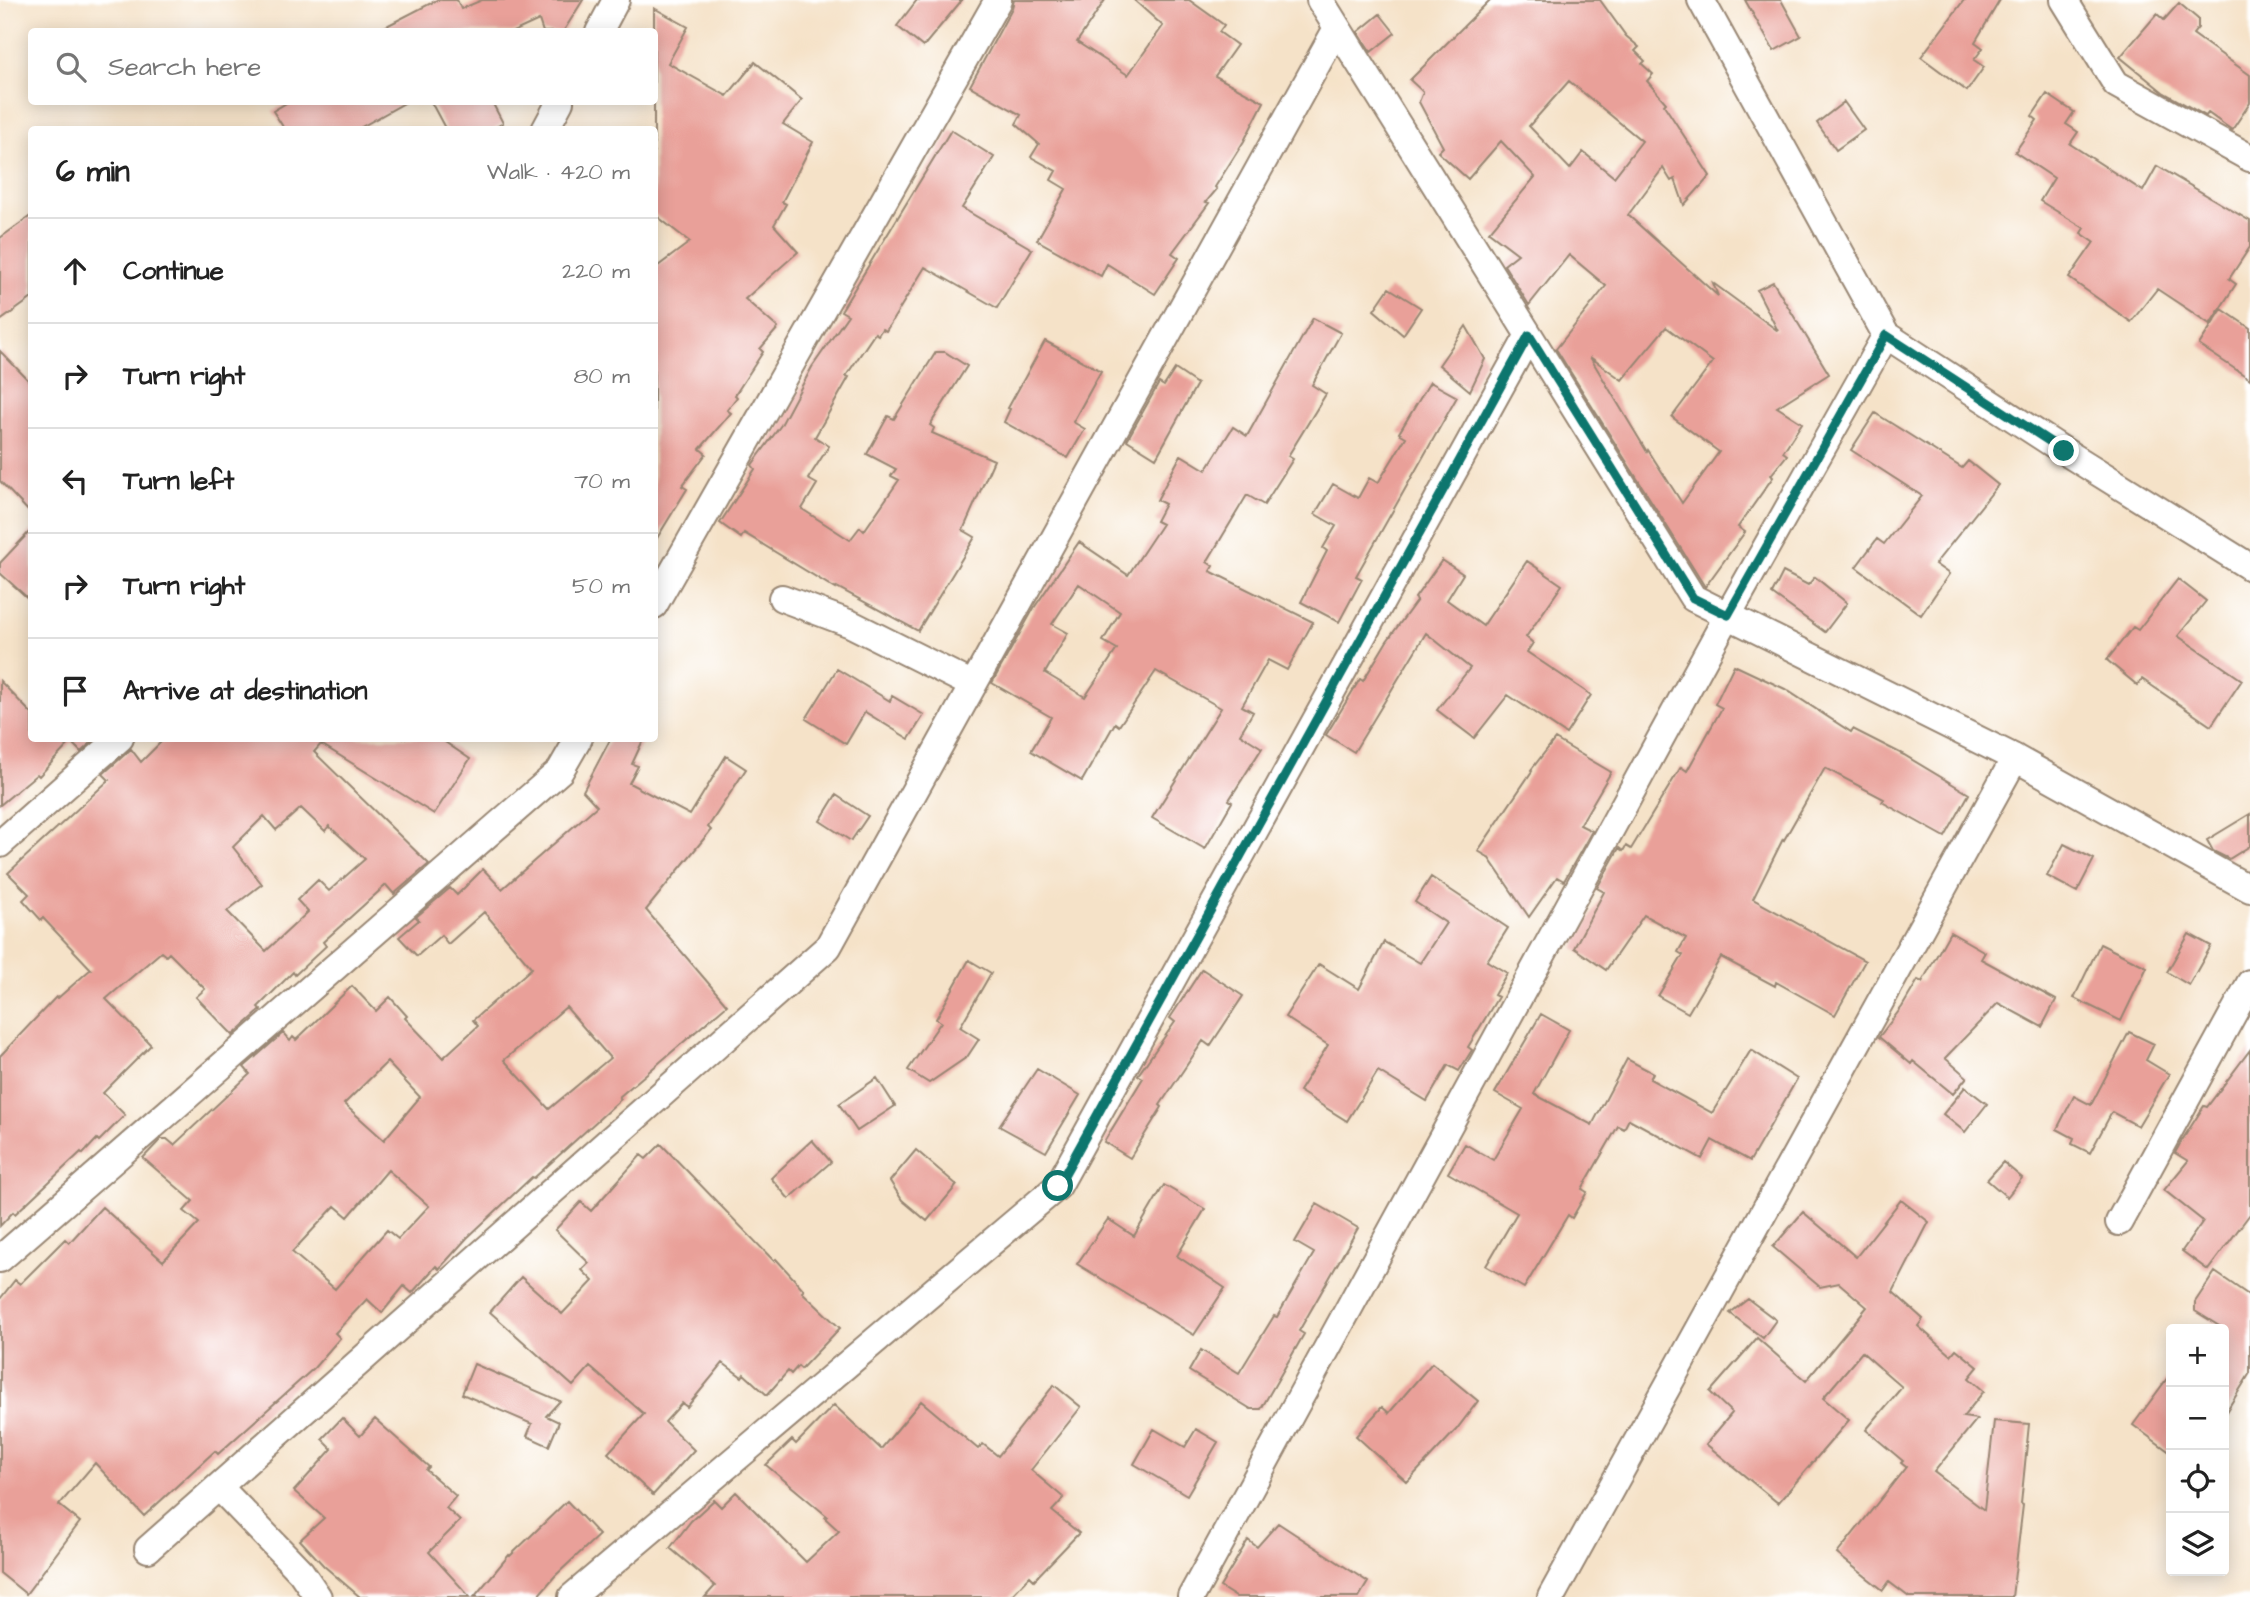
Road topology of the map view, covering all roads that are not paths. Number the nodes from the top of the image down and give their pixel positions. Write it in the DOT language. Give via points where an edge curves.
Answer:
graph roads {
  1 [pos="616,0"];
  2 [pos="998,0"];
  3 [pos="1320,0"];
  4 [pos="1701,0"];
  5 [pos="2064,0"];
  6 [pos="1337,27"];
  7 [pos="601,28"];
  8 [pos="558,105"];
  9 [pos="547,126"];
  10 [pos="2250,158"];
  11 [pos="1529,335"];
  12 [pos="1886,335"];
  13 [pos="2250,566"];
  14 [pos="658,598"];
  15 [pos="782,598"];
  16 [pos="1728,615"];
  17 [pos="973,685"];
  18 [pos="115,742"];
  19 [pos="577,742"];
  20 [pos="2015,758"];
  21 [pos="0,844"];
  22 [pos="2250,889"];
  23 [pos="2250,983"];
  24 [pos="2119,1222"];
  25 [pos="0,1259"];
  26 [pos="219,1487"];
  27 [pos="148,1549"];
  28 [pos="318,1597"];
  29 [pos="572,1597"];
  30 [pos="1191,1597"];
  31 [pos="1551,1597"];
  1 -- 7 [label="street"];
  2 -- 14 [label="street"];
  3 -- 6 [label="street"];
  4 -- 12 [label="street"];
  5 -- 10 [label="street" via="2116,84"];
  6 -- 11 [label="street"];
  6 -- 17 [label="street"];
  8 -- 9 [label="street"];
  11 -- 16 [label="street" via="1693,598"];
  11 -- 29 [label="street" via="1058,1186"];
  12 -- 13 [label="street"];
  12 -- 16 [label="street"];
  15 -- 17 [label="street" via="850,624"];
  16 -- 20 [label="street"];
  16 -- 30 [label="street"];
  17 -- 26 [label="street" via="828,947"];
  18 -- 21 [label="street"];
  19 -- 25 [label="street" via="560,771"];
  20 -- 22 [label="street"];
  20 -- 31 [label="street"];
  23 -- 24 [label="street"];
  26 -- 27 [label="street"];
  26 -- 28 [label="street" via="301,1572"];
}
